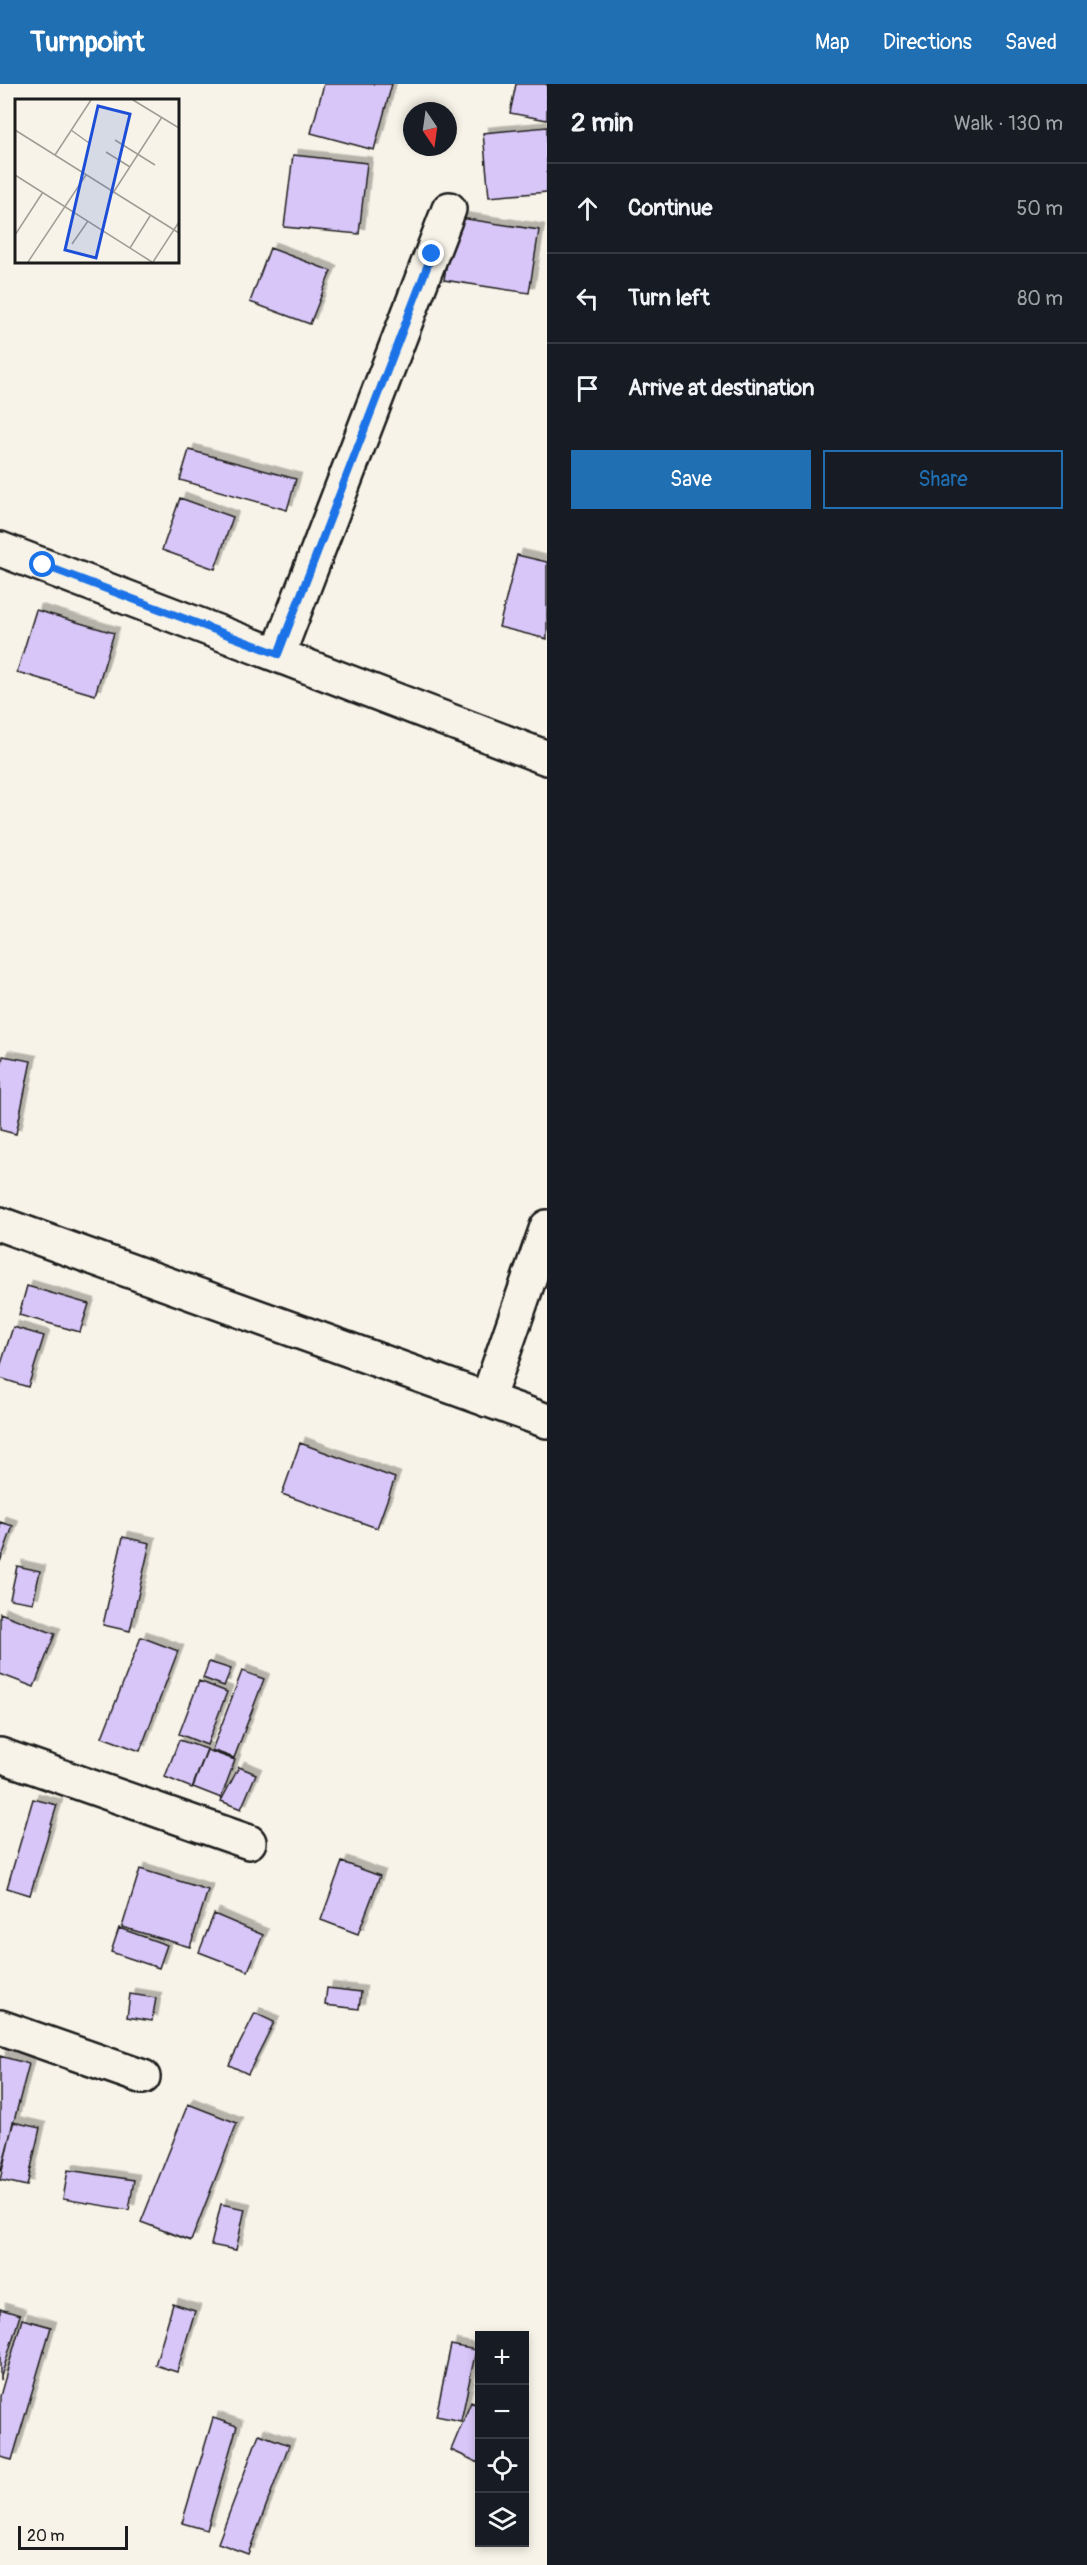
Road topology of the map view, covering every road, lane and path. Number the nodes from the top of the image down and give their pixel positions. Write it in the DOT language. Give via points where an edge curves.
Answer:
graph roads {
  1 [pos="449,209"];
  2 [pos="0,549"];
  3 [pos="278,654"];
  4 [pos="547,758"];
  5 [pos="0,1224"];
  6 [pos="547,1227"];
  7 [pos="487,1400"];
  8 [pos="547,1422"];
  9 [pos="0,1755"];
  10 [pos="249,1842"];
  11 [pos="0,2027"];
  12 [pos="143,2077"];
  1 -- 3 [label="street"];
  2 -- 3 [label="street"];
  3 -- 4 [label="street"];
  5 -- 7 [label="street"];
  6 -- 7 [label="street"];
  7 -- 8 [label="street"];
  9 -- 10 [label="street"];
  11 -- 12 [label="street"];
}
